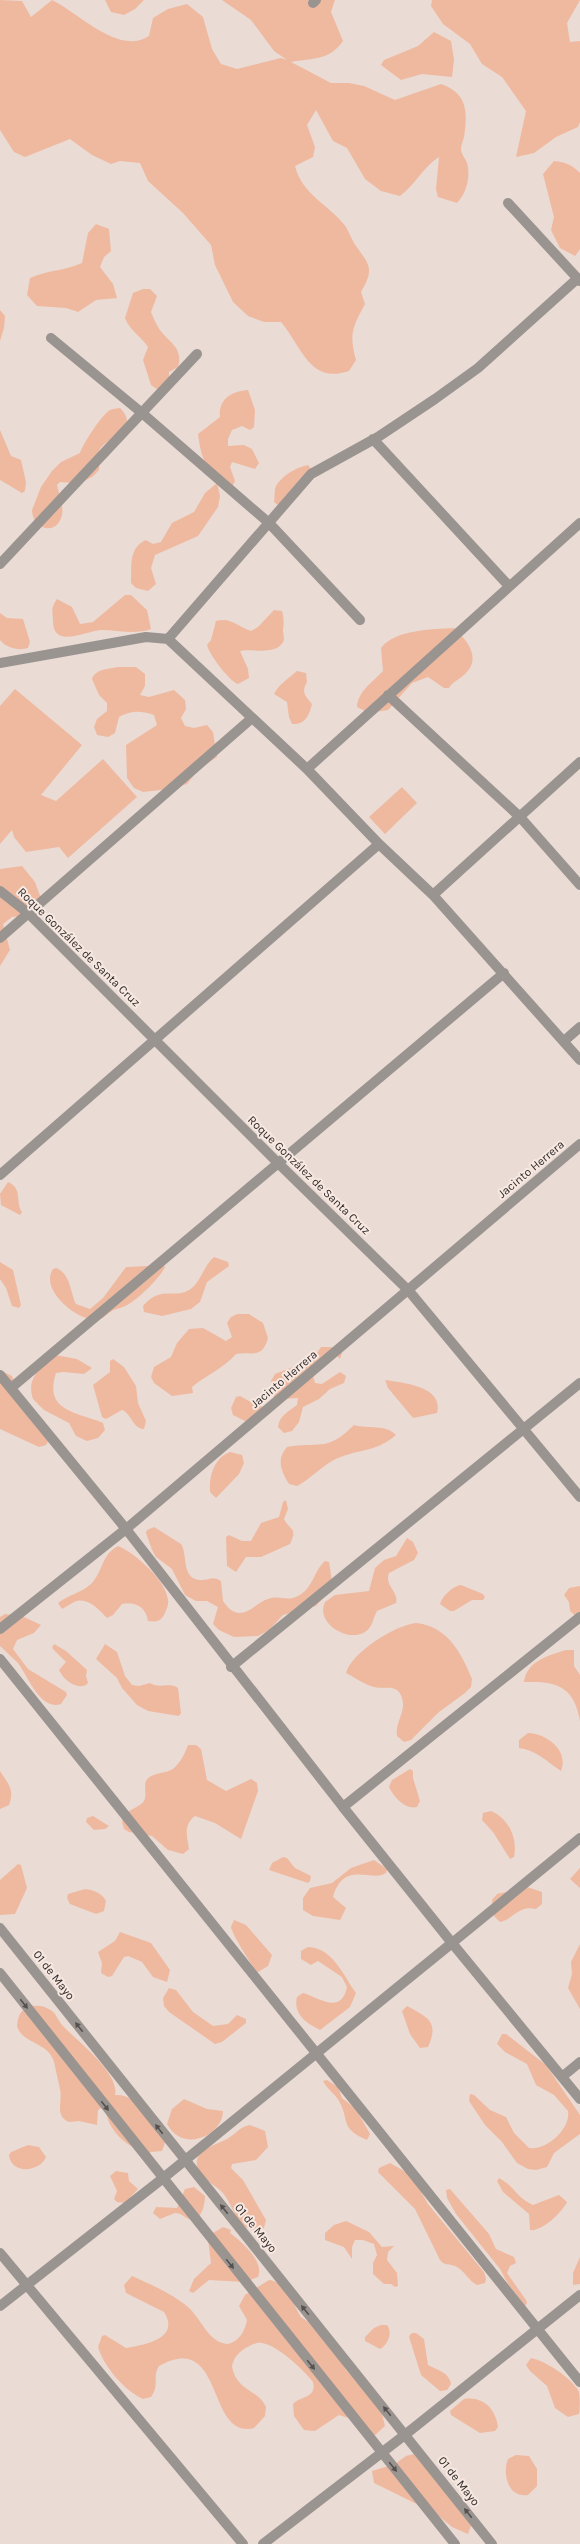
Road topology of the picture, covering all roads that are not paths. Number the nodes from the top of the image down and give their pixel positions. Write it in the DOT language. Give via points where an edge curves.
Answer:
graph roads {
  1 [pos="508,203"];
  2 [pos="579,280"];
  3 [pos="51,338"];
  4 [pos="197,354"];
  5 [pos="142,412"];
  6 [pos="373,439"];
  7 [pos="269,522"];
  8 [pos="580,522"];
  9 [pos="0,564"];
  10 [pos="509,586"];
  11 [pos="360,620"];
  12 [pos="168,639"];
  13 [pos="0,663"];
  14 [pos="388,695"];
  15 [pos="252,718"];
  16 [pos="580,762"];
  17 [pos="306,769"];
  18 [pos="520,817"];
  19 [pos="379,844"];
  20 [pos="580,885"];
  21 [pos="0,891"];
  22 [pos="433,894"];
  23 [pos="28,913"];
  24 [pos="0,938"];
  25 [pos="504,973"];
  26 [pos="580,1027"];
  27 [pos="155,1040"];
  28 [pos="564,1041"];
  29 [pos="580,1060"];
  30 [pos="580,1144"];
  31 [pos="279,1164"];
  32 [pos="0,1174"];
  33 [pos="409,1291"];
  34 [pos="0,1375"];
  35 [pos="580,1383"];
  36 [pos="11,1388"];
  37 [pos="524,1430"];
  38 [pos="580,1497"];
  39 [pos="126,1530"];
  40 [pos="580,1616"];
  41 [pos="0,1628"];
  42 [pos="0,1659"];
  43 [pos="231,1667"];
  44 [pos="343,1807"];
  45 [pos="580,1838"];
  46 [pos="0,1928"];
  47 [pos="452,1943"];
  48 [pos="0,1973"];
  49 [pos="316,2055"];
  50 [pos="580,2062"];
  51 [pos="562,2076"];
  52 [pos="580,2099"];
  53 [pos="184,2159"];
  54 [pos="162,2179"];
  55 [pos="0,2253"];
  56 [pos="26,2285"];
  57 [pos="580,2294"];
  58 [pos="0,2306"];
  59 [pos="537,2329"];
  60 [pos="580,2382"];
  61 [pos="406,2434"];
  62 [pos="381,2452"];
  63 [pos="243,2544"];
  64 [pos="263,2544"];
  65 [pos="455,2544"];
  66 [pos="492,2544"];
  1 -- 2 [label="street"];
  2 -- 6 [label="street" via="478,368"];
  3 -- 5 [label="street"];
  4 -- 5 [label="street"];
  5 -- 7 [label="street"];
  5 -- 9 [label="street"];
  6 -- 7 [label="street" via="312,474"];
  6 -- 10 [label="street"];
  7 -- 11 [label="street"];
  7 -- 12 [label="street"];
  8 -- 10 [label="street"];
  10 -- 14 [label="street"];
  12 -- 13 [label="street" via="146,637"];
  12 -- 15 [label="street"];
  14 -- 17 [label="street"];
  14 -- 18 [label="street"];
  15 -- 17 [label="street"];
  15 -- 23 [label="street"];
  16 -- 18 [label="street"];
  17 -- 19 [label="street"];
  18 -- 20 [label="street"];
  18 -- 22 [label="street"];
  19 -- 22 [label="street"];
  19 -- 27 [label="street"];
  21 -- 23 [label="street, Roque González de Santa Cruz"];
  22 -- 25 [label="street"];
  23 -- 24 [label="street"];
  23 -- 27 [label="street, Roque González de Santa Cruz"];
  25 -- 28 [label="street"];
  25 -- 31 [label="street"];
  26 -- 28 [label="street"];
  27 -- 31 [label="street, Roque González de Santa Cruz"];
  27 -- 32 [label="street"];
  28 -- 29 [label="street"];
  30 -- 33 [label="street, Jacinto Herrera"];
  31 -- 33 [label="street, Roque González de Santa Cruz"];
  31 -- 36 [label="street"];
  33 -- 37 [label="street, Roque González de Santa Cruz"];
  33 -- 39 [label="street, Jacinto Herrera"];
  34 -- 36 [label="street"];
  35 -- 37 [label="street"];
  36 -- 39 [label="street"];
  37 -- 38 [label="street, Roque González de Santa Cruz"];
  37 -- 43 [label="street"];
  39 -- 41 [label="street, Jacinto Herrera"];
  39 -- 43 [label="street"];
  40 -- 44 [label="street"];
  42 -- 49 [label="street"];
  43 -- 44 [label="street"];
  44 -- 47 [label="street"];
  45 -- 47 [label="street"];
  53 -- 46 [label="street, 01 de Mayo, one-way"];
  47 -- 49 [label="street"];
  47 -- 51 [label="street"];
  48 -- 54 [label="street, one-way"];
  49 -- 53 [label="street"];
  49 -- 59 [label="street"];
  50 -- 51 [label="street"];
  51 -- 52 [label="street"];
  53 -- 54 [label="street"];
  61 -- 53 [label="street, 01 de Mayo, one-way"];
  54 -- 56 [label="street"];
  54 -- 62 [label="street, one-way"];
  55 -- 56 [label="street"];
  56 -- 58 [label="street"];
  56 -- 63 [label="street"];
  57 -- 59 [label="street"];
  59 -- 60 [label="street"];
  59 -- 61 [label="street"];
  61 -- 62 [label="street"];
  66 -- 61 [label="street, 01 de Mayo, one-way"];
  62 -- 64 [label="street"];
  62 -- 65 [label="street, one-way"];
}
